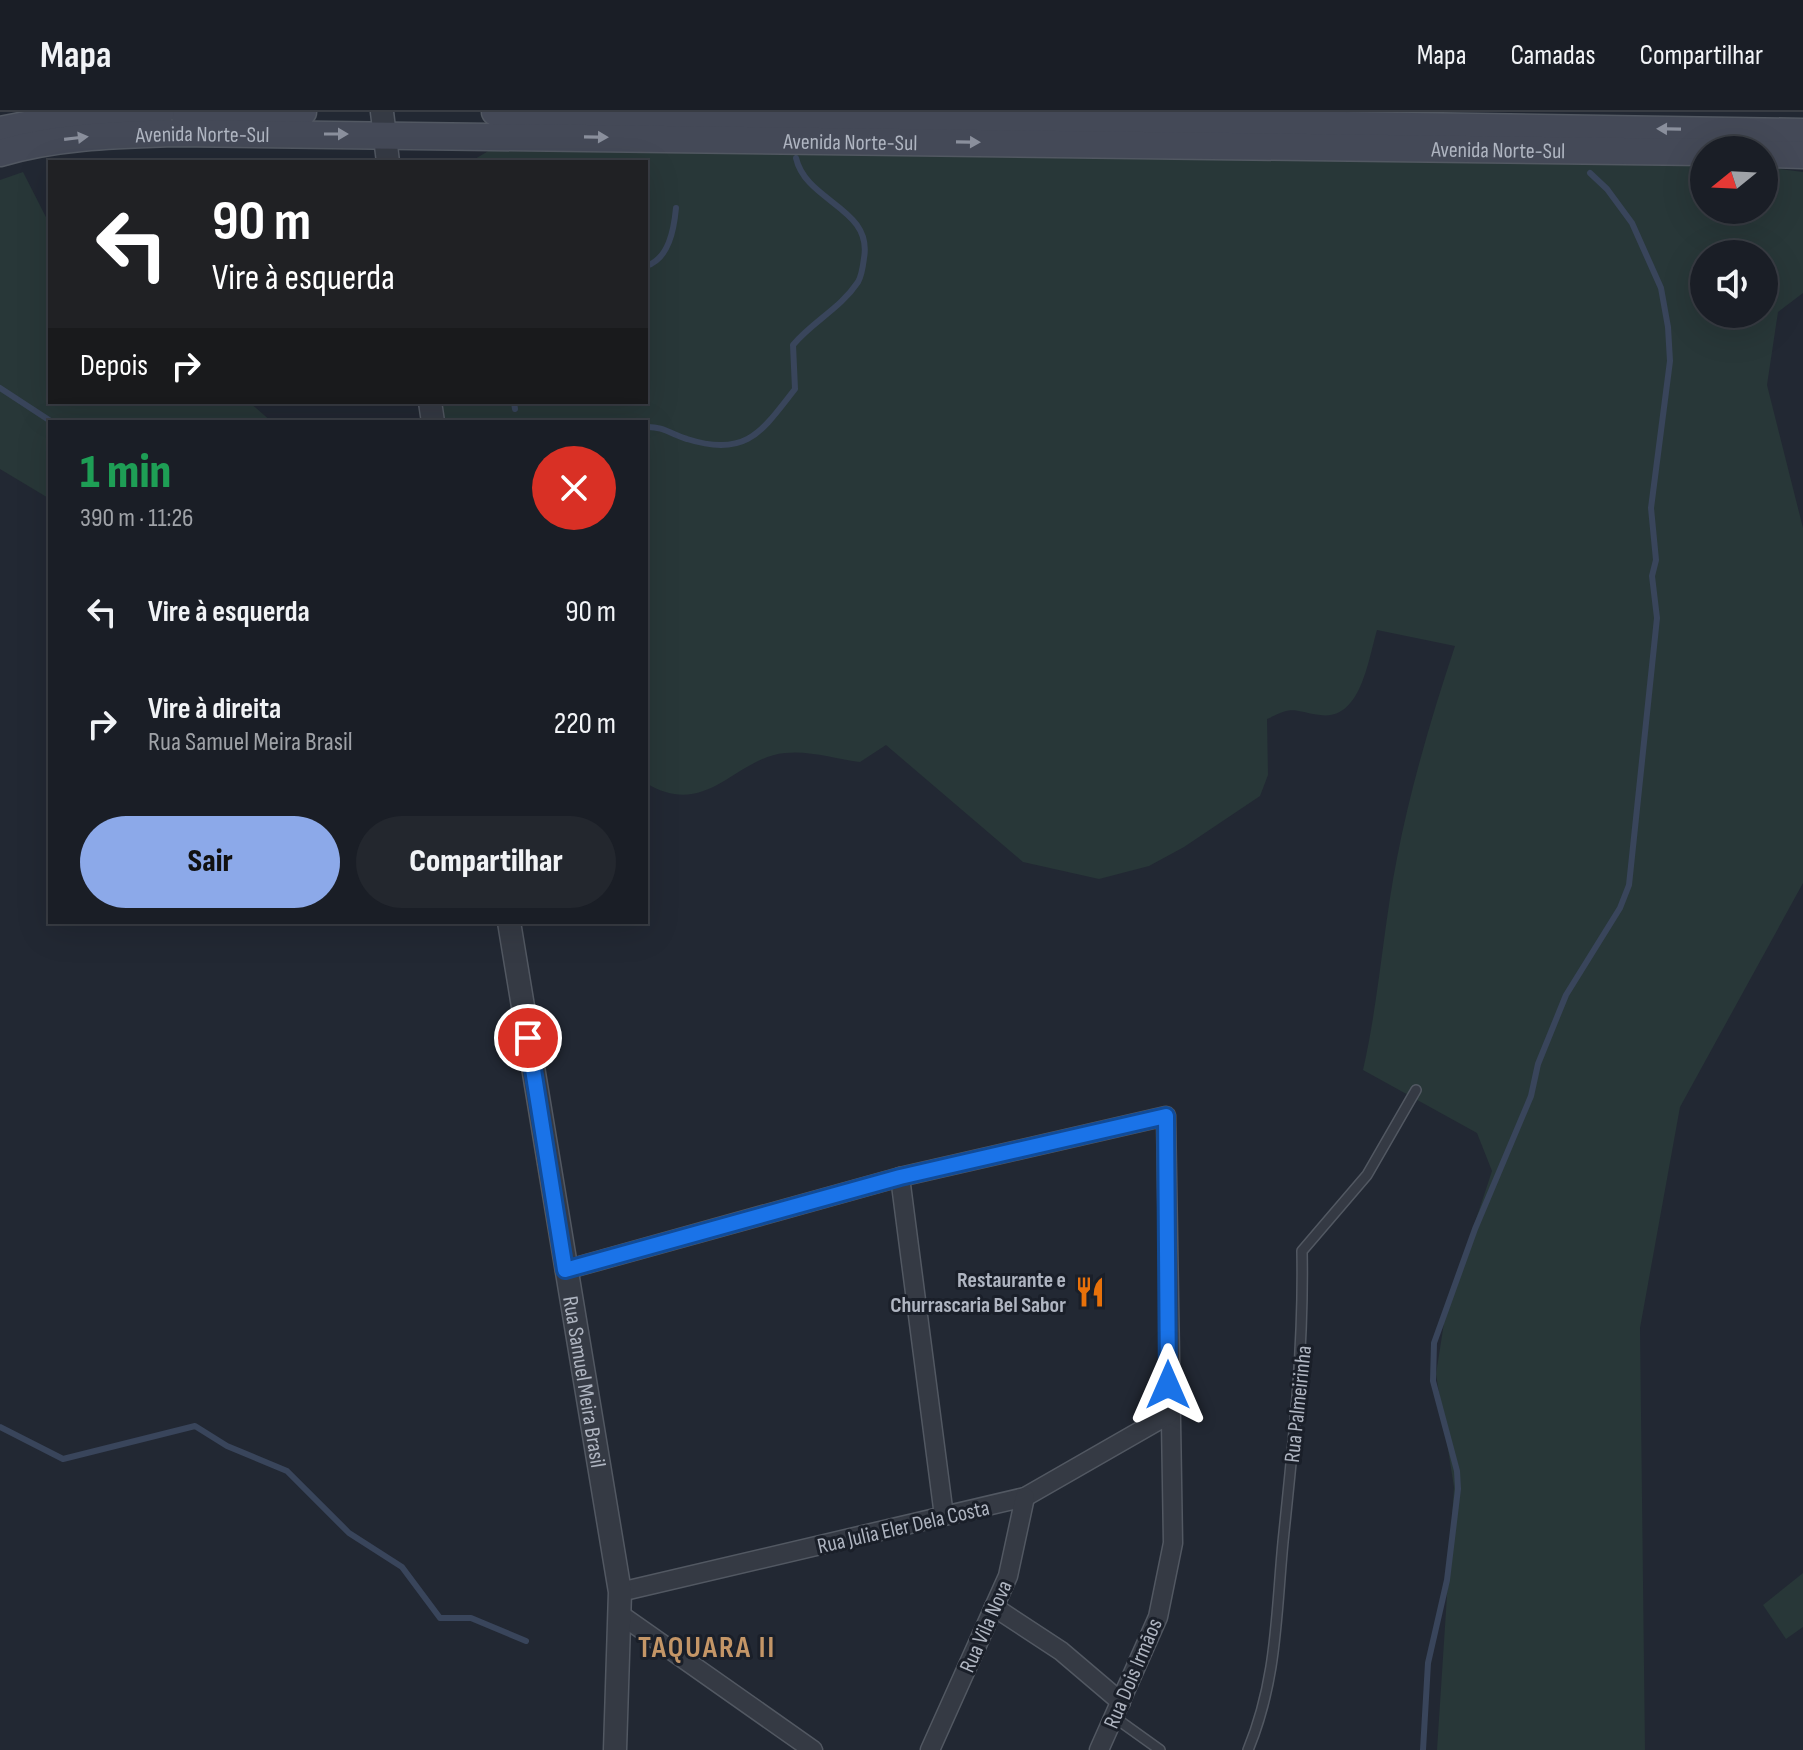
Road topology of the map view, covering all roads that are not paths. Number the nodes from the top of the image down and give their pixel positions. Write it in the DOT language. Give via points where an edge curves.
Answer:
graph roads {
  1 [pos="161,112"];
  2 [pos="183,112"];
  3 [pos="303,112"];
  4 [pos="495,112"];
  5 [pos="382,123"];
  6 [pos="0,130"];
  7 [pos="1803,132"];
  8 [pos="416,134"];
  9 [pos="1690,152"];
  10 [pos="0,153"];
  11 [pos="1778,154"];
  12 [pos="1803,155"];
  13 [pos="388,160"];
  14 [pos="403,160"];
  15 [pos="509,924"];
  16 [pos="1416,1090"];
  17 [pos="900,1177"];
  18 [pos="565,1270"];
  19 [pos="1168,1415"];
  20 [pos="1025,1497"];
  21 [pos="944,1516"];
  22 [pos="620,1592"];
  23 [pos="994,1607"];
  24 [pos="621,1615"];
  25 [pos="1117,1710"];
  26 [pos="615,1750"];
  27 [pos="813,1750"];
  28 [pos="930,1750"];
  29 [pos="1099,1750"];
  30 [pos="1160,1750"];
  31 [pos="1248,1750"];
  1 -- 6 [label="main road, Avenida Norte-Sul" via="82,114"];
  2 -- 3 [label="main road, Avenida Norte-Sul"];
  7 -- 4 [label="main road, Avenida Norte-Sul, one-way"];
  5 -- 8 [label="main road, Avenida Norte-Sul"];
  10 -- 5 [label="main road, Avenida Norte-Sul, one-way" via="93,136"];
  5 -- 13 [label="street"];
  8 -- 9 [label="main road, Avenida Norte-Sul, one-way"];
  8 -- 14 [label="street"];
  11 -- 12 [label="main road"];
  15 -- 18 [label="street, Rua Samuel Meira Brasil"];
  16 -- 31 [label="lane, Rua Palmeirinha" via="1367,1175 1302,1251 1304,1334 1277,1636 1265,1709"];
  17 -- 18 [label="street"];
  17 -- 19 [label="street, Rua Dois Irmãos" via="1166,1116"];
  17 -- 21 [label="street"];
  18 -- 22 [label="street, Rua Samuel Meira Brasil"];
  19 -- 20 [label="street, Rua Julia Eler Dela Costa"];
  19 -- 25 [label="street, Rua Dois Irmãos" via="1173,1543 1158,1617"];
  20 -- 21 [label="street, Rua Julia Eler Dela Costa"];
  20 -- 23 [label="street, Rua Vila Nova" via="1008,1576"];
  21 -- 22 [label="street, Rua Julia Eler Dela Costa"];
  22 -- 24 [label="street, Rua Samuel Meira Brasil"];
  23 -- 25 [label="street" via="1061,1651"];
  23 -- 28 [label="street, Rua Vila Nova"];
  24 -- 26 [label="street, Rua Samuel Meira Brasil"];
  24 -- 27 [label="street"];
  25 -- 29 [label="street, Rua Dois Irmãos"];
  25 -- 30 [label="lane"];
}
